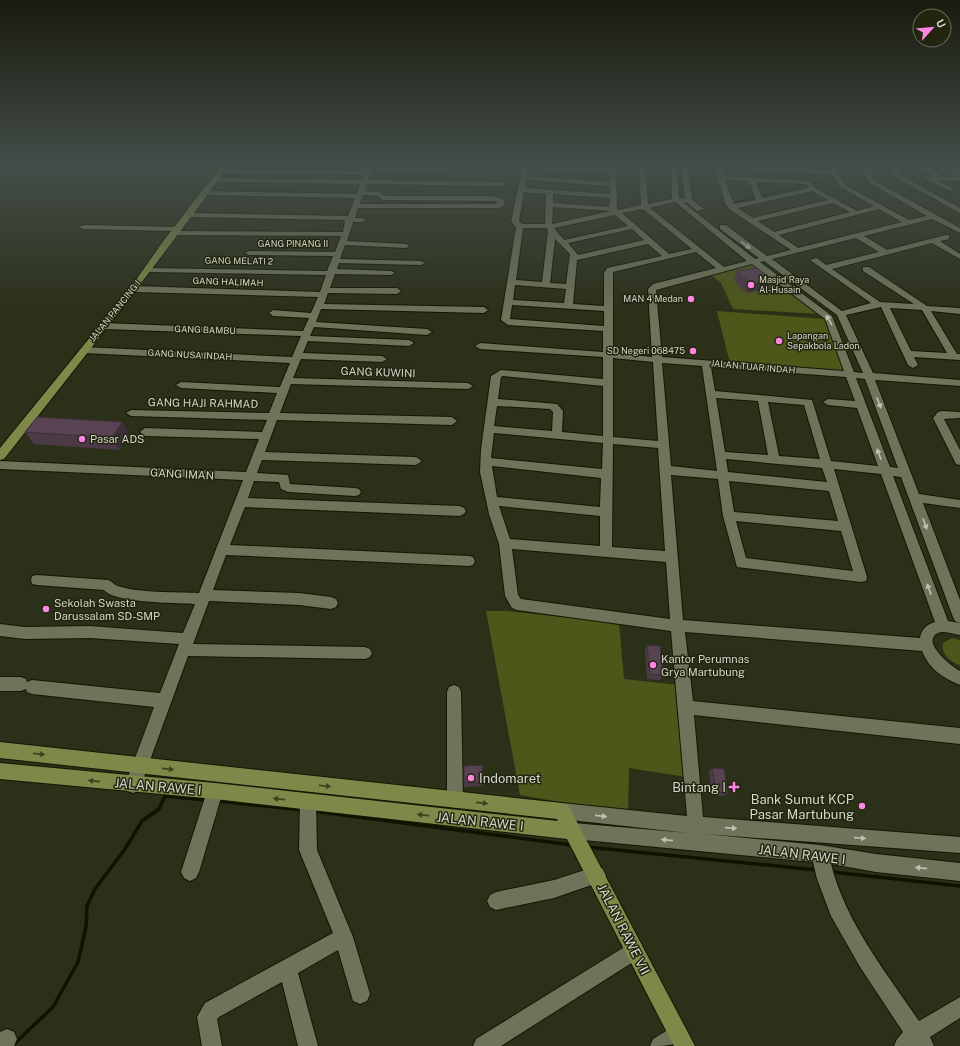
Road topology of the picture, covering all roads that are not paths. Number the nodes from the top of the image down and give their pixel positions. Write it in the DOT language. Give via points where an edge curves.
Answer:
graph roads {
  1 [pos="353,213"];
  2 [pos="517,213"];
  3 [pos="549,213"];
  4 [pos="608,213"];
  5 [pos="616,213"];
  6 [pos="652,213"];
  7 [pos="693,213"];
  8 [pos="703,213"];
  9 [pos="741,213"];
  10 [pos="783,213"];
  11 [pos="856,213"];
  12 [pos="890,213"];
  13 [pos="931,213"];
  14 [pos="941,213"];
  15 [pos="188,215"];
  16 [pos="937,216"];
  17 [pos="350,219"];
  18 [pos="362,220"];
  19 [pos="753,220"];
  20 [pos="907,222"];
  21 [pos="520,226"];
  22 [pos="82,227"];
  23 [pos="633,227"];
  24 [pos="552,229"];
  25 [pos="176,231"];
  26 [pos="960,231"];
  27 [pos="774,234"];
  28 [pos="854,235"];
  29 [pos="946,237"];
  30 [pos="933,240"];
  31 [pos="649,241"];
  32 [pos="563,242"];
  33 [pos="255,244"];
  34 [pos="406,246"];
  35 [pos="697,250"];
  36 [pos="798,251"];
  37 [pos="882,252"];
  38 [pos="336,256"];
  39 [pos="668,257"];
  40 [pos="960,257"];
  41 [pos="574,258"];
  42 [pos="814,260"];
  43 [pos="759,261"];
  44 [pos="421,263"];
  45 [pos="826,268"];
  46 [pos="866,269"];
  47 [pos="147,270"];
  48 [pos="723,270"];
  49 [pos="391,273"];
  50 [pos="512,282"];
  51 [pos="546,284"];
  52 [pos="569,287"];
  53 [pos="134,289"];
  54 [pos="397,291"];
  55 [pos="324,292"];
  56 [pos="508,302"];
  57 [pos="881,304"];
  58 [pos="568,306"];
  59 [pos="925,308"];
  60 [pos="608,309"];
  61 [pos="484,310"];
  62 [pos="960,311"];
  63 [pos="273,312"];
  64 [pos="841,314"];
  65 [pos="311,324"];
  66 [pos="101,329"];
  67 [pos="608,329"];
  68 [pos="427,332"];
  69 [pos="180,336"];
  70 [pos="409,343"];
  71 [pos="480,346"];
  72 [pos="84,350"];
  73 [pos="908,354"];
  74 [pos="608,356"];
  75 [pos="957,357"];
  76 [pos="297,358"];
  77 [pos="382,359"];
  78 [pos="657,360"];
  79 [pos="706,363"];
  80 [pos="914,365"];
  81 [pos="336,374"];
  82 [pos="850,375"];
  83 [pos="868,376"];
  84 [pos="287,381"];
  85 [pos="608,383"];
  86 [pos="960,383"];
  87 [pos="181,385"];
  88 [pos="468,386"];
  89 [pos="711,394"];
  90 [pos="762,398"];
  91 [pos="494,402"];
  92 [pos="828,402"];
  93 [pos="861,405"];
  94 [pos="131,413"];
  95 [pos="960,415"];
  96 [pos="274,416"];
  97 [pos="452,421"];
  98 [pos="490,429"];
  99 [pos="145,432"];
  100 [pos="557,435"];
  101 [pos="266,436"];
  102 [pos="608,440"];
  103 [pos="664,445"];
  104 [pos="720,455"];
  105 [pos="0,456"];
  106 [pos="258,456"];
  107 [pos="774,459"];
  108 [pos="416,461"];
  109 [pos="486,461"];
  110 [pos="960,461"];
  111 [pos="827,464"];
  112 [pos="0,465"];
  113 [pos="885,469"];
  114 [pos="666,470"];
  115 [pos="906,473"];
  116 [pos="606,474"];
  117 [pos="251,477"];
  118 [pos="723,477"];
  119 [pos="834,487"];
  120 [pos="355,492"];
  121 [pos="916,498"];
  122 [pos="492,501"];
  123 [pos="241,502"];
  124 [pos="960,504"];
  125 [pos="460,511"];
  126 [pos="606,512"];
  127 [pos="729,516"];
  128 [pos="847,527"];
  129 [pos="505,544"];
  130 [pos="223,550"];
  131 [pos="606,552"];
  132 [pos="673,557"];
  133 [pos="469,561"];
  134 [pos="37,580"];
  135 [pos="205,597"];
  136 [pos="332,603"];
  137 [pos="960,617"];
  138 [pos="677,626"];
  139 [pos="943,626"];
  140 [pos="960,629"];
  141 [pos="0,630"];
  142 [pos="186,645"];
  143 [pos="926,645"];
  144 [pos="365,653"];
  145 [pos="958,681"];
  146 [pos="0,684"];
  147 [pos="454,692"];
  148 [pos="164,700"];
  149 [pos="686,707"];
  150 [pos="960,736"];
  151 [pos="0,750"];
  152 [pos="140,766"];
  153 [pos="0,770"];
  154 [pos="133,785"];
  155 [pos="213,797"];
  156 [pos="455,800"];
  157 [pos="308,802"];
  158 [pos="562,812"];
  159 [pos="695,826"];
  160 [pos="578,841"];
  161 [pos="697,843"];
  162 [pos="960,845"];
  163 [pos="823,865"];
  164 [pos="190,872"];
  165 [pos="960,872"];
  166 [pos="596,875"];
  167 [pos="496,902"];
  168 [pos="344,937"];
  169 [pos="634,950"];
  170 [pos="288,969"];
  171 [pos="360,994"];
  172 [pos="960,1007"];
  173 [pos="681,1040"];
  174 [pos="914,1042"];
  175 [pos="212,1046"];
  176 [pos="308,1046"];
  177 [pos="483,1046"];
  178 [pos="660,1046"];
  1 -- 17 [label="street"];
  2 -- 21 [label="street" via="515,222"];
  3 -- 24 [label="street" via="548,223"];
  4 -- 24 [label="street"];
  5 -- 23 [label="street"];
  6 -- 35 [label="street"];
  7 -- 43 [label="street"];
  8 -- 43 [label="street, one-way"];
  9 -- 19 [label="street"];
  10 -- 19 [label="street"];
  11 -- 27 [label="street"];
  12 -- 20 [label="street"];
  13 -- 16 [label="street"];
  14 -- 16 [label="street"];
  15 -- 17 [label="street"];
  15 -- 25 [label="main road, JALAN PANCING I"];
  16 -- 20 [label="street"];
  16 -- 26 [label="street"];
  17 -- 18 [label="street"];
  17 -- 38 [label="street"];
  19 -- 27 [label="street"];
  20 -- 28 [label="street"];
  21 -- 24 [label="street"];
  21 -- 50 [label="street"];
  22 -- 25 [label="street"];
  23 -- 31 [label="street"];
  23 -- 32 [label="street"];
  24 -- 32 [label="street"];
  24 -- 51 [label="street"];
  25 -- 33 [label="street"];
  25 -- 47 [label="main road, JALAN PANCING I"];
  27 -- 36 [label="street"];
  28 -- 36 [label="street"];
  28 -- 37 [label="street"];
  29 -- 30 [label="street"];
  30 -- 37 [label="street"];
  30 -- 40 [label="street"];
  31 -- 39 [label="street"];
  31 -- 41 [label="street"];
  32 -- 41 [label="street" via="573,253"];
  33 -- 38 [label="street, GANG PINANG II"];
  33 -- 38 [label="street"];
  34 -- 38 [label="street"];
  35 -- 39 [label="street"];
  35 -- 48 [label="street"];
  36 -- 43 [label="street"];
  37 -- 45 [label="street"];
  38 -- 44 [label="street"];
  38 -- 47 [label="street, GANG MELATI 2"];
  38 -- 49 [label="street"];
  38 -- 55 [label="street"];
  39 -- 60 [label="street" via="608,271"];
  41 -- 52 [label="street"];
  42 -- 45 [label="street"];
  43 -- 48 [label="street"];
  43 -- 64 [label="street"];
  82 -- 43 [label="street, one-way" via="826,315"];
  45 -- 57 [label="street"];
  46 -- 59 [label="street"];
  47 -- 53 [label="main road, JALAN PANCING I"];
  48 -- 78 [label="street" via="652,289"];
  50 -- 51 [label="street"];
  50 -- 56 [label="street"];
  51 -- 52 [label="street"];
  52 -- 58 [label="street"];
  53 -- 55 [label="street, GANG HALIMAH"];
  53 -- 66 [label="main road, JALAN PANCING I"];
  54 -- 55 [label="street, GANG HALIMAH"];
  55 -- 65 [label="street"];
  56 -- 58 [label="street"];
  56 -- 67 [label="street" via="505,320 508,322"];
  57 -- 59 [label="street"];
  57 -- 64 [label="street"];
  57 -- 73 [label="street"];
  58 -- 60 [label="street"];
  59 -- 62 [label="street"];
  59 -- 75 [label="street"];
  60 -- 67 [label="street"];
  61 -- 65 [label="street"];
  63 -- 65 [label="street"];
  64 -- 83 [label="street"];
  65 -- 66 [label="street, GANG BAMBU"];
  65 -- 68 [label="street"];
  65 -- 70 [label="street"];
  65 -- 76 [label="street"];
  66 -- 69 [label="street"];
  66 -- 72 [label="main road, JALAN PANCING I"];
  67 -- 74 [label="street"];
  71 -- 74 [label="street, JALAN TUAR INDAH"];
  72 -- 76 [label="street, GANG NUSA INDAH"];
  72 -- 105 [label="main road, JALAN PANCING I"];
  73 -- 75 [label="street"];
  73 -- 80 [label="street"];
  74 -- 78 [label="street, JALAN TUAR INDAH"];
  74 -- 85 [label="street"];
  76 -- 77 [label="street, GANG NUSA INDAH"];
  76 -- 84 [label="street"];
  78 -- 79 [label="street, JALAN TUAR INDAH"];
  78 -- 103 [label="street"];
  79 -- 82 [label="street, JALAN TUAR INDAH"];
  79 -- 89 [label="street"];
  81 -- 84 [label="street"];
  82 -- 83 [label="street, JALAN TUAR INDAH"];
  82 -- 93 [label="street"];
  83 -- 86 [label="street, JALAN TUAR INDAH"];
  83 -- 115 [label="street, one-way"];
  84 -- 87 [label="street"];
  84 -- 88 [label="street, GANG KUWINI"];
  84 -- 96 [label="street"];
  85 -- 91 [label="street" via="501,373 496,376"];
  85 -- 102 [label="street"];
  89 -- 90 [label="street"];
  89 -- 104 [label="street"];
  90 -- 107 [label="street"];
  90 -- 111 [label="street" via="808,402"];
  91 -- 98 [label="street"];
  91 -- 100 [label="street" via="554,406 558,411"];
  92 -- 93 [label="street"];
  113 -- 93 [label="street, one-way"];
  94 -- 96 [label="street, GANG HAJI RAHMAD"];
  95 -- 110 [label="street" via="942,414 938,418"];
  96 -- 97 [label="street, GANG HAJI RAHMAD"];
  96 -- 101 [label="street"];
  98 -- 100 [label="street"];
  98 -- 109 [label="street"];
  99 -- 101 [label="street"];
  100 -- 102 [label="street"];
  101 -- 106 [label="street"];
  102 -- 103 [label="street"];
  102 -- 116 [label="street"];
  103 -- 114 [label="street"];
  104 -- 107 [label="street"];
  104 -- 118 [label="street"];
  106 -- 108 [label="street"];
  106 -- 117 [label="street"];
  107 -- 111 [label="street"];
  109 -- 116 [label="street"];
  109 -- 122 [label="street"];
  111 -- 113 [label="street"];
  111 -- 119 [label="street"];
  112 -- 117 [label="street, GANG IMAN"];
  113 -- 115 [label="street"];
  139 -- 113 [label="street, one-way"];
  114 -- 118 [label="street"];
  114 -- 132 [label="street"];
  115 -- 121 [label="street"];
  116 -- 126 [label="street"];
  117 -- 120 [label="street, GANG IMAN" via="284,478 285,486 288,488"];
  117 -- 123 [label="street"];
  118 -- 119 [label="street"];
  118 -- 127 [label="street"];
  119 -- 128 [label="street"];
  121 -- 124 [label="street"];
  121 -- 137 [label="street, one-way"];
  122 -- 126 [label="street"];
  122 -- 129 [label="street"];
  123 -- 125 [label="street"];
  123 -- 130 [label="street"];
  126 -- 131 [label="street"];
  127 -- 128 [label="street"];
  127 -- 128 [label="street" via="740,563 861,577"];
  129 -- 131 [label="street"];
  129 -- 138 [label="street" via="512,596 517,604"];
  130 -- 133 [label="street"];
  130 -- 135 [label="street"];
  131 -- 132 [label="street"];
  132 -- 138 [label="street"];
  134 -- 135 [label="street" via="108,585 112,590 129,594"];
  135 -- 136 [label="street" via="300,599"];
  135 -- 142 [label="street"];
  138 -- 143 [label="street"];
  138 -- 149 [label="street"];
  139 -- 140 [label="street"];
  139 -- 143 [label="street" via="929,631"];
  141 -- 142 [label="street" via="25,633 90,632"];
  142 -- 144 [label="street"];
  142 -- 148 [label="street"];
  143 -- 145 [label="street" via="935,662"];
  146 -- 148 [label="street"];
  147 -- 156 [label="street"];
  148 -- 152 [label="street"];
  149 -- 150 [label="street"];
  149 -- 159 [label="street"];
  151 -- 152 [label="main road, JALAN RAWE I, one-way"];
  152 -- 154 [label="street"];
  152 -- 156 [label="main road, JALAN RAWE I, one-way"];
  154 -- 153 [label="main road, JALAN RAWE I, one-way"];
  154 -- 155 [label="main road, JALAN RAWE I"];
  157 -- 155 [label="main road, JALAN RAWE I, one-way"];
  155 -- 164 [label="street"];
  156 -- 158 [label="main road, JALAN RAWE I, one-way"];
  160 -- 157 [label="main road, JALAN RAWE I, one-way"];
  157 -- 168 [label="street" via="308,850"];
  158 -- 159 [label="street, JALAN RAWE I, one-way"];
  158 -- 160 [label="main road, JALAN RAWE VII"];
  159 -- 161 [label="street"];
  159 -- 162 [label="street, JALAN RAWE I, one-way"];
  161 -- 160 [label="street, JALAN RAWE I, one-way"];
  160 -- 166 [label="main road, JALAN RAWE VII"];
  161 -- 163 [label="street, JALAN RAWE I"];
  165 -- 163 [label="street, JALAN RAWE I, one-way" via="876,863"];
  163 -- 174 [label="street" via="836,910"];
  166 -- 167 [label="street" via="554,889"];
  166 -- 169 [label="main road, JALAN RAWE VII"];
  168 -- 170 [label="street"];
  168 -- 171 [label="street"];
  169 -- 173 [label="main road, JALAN RAWE VII"];
  169 -- 177 [label="street"];
  170 -- 175 [label="street" via="212,1010 207,1017"];
  170 -- 176 [label="street"];
  172 -- 174 [label="street"];
  173 -- 178 [label="street"];
}
